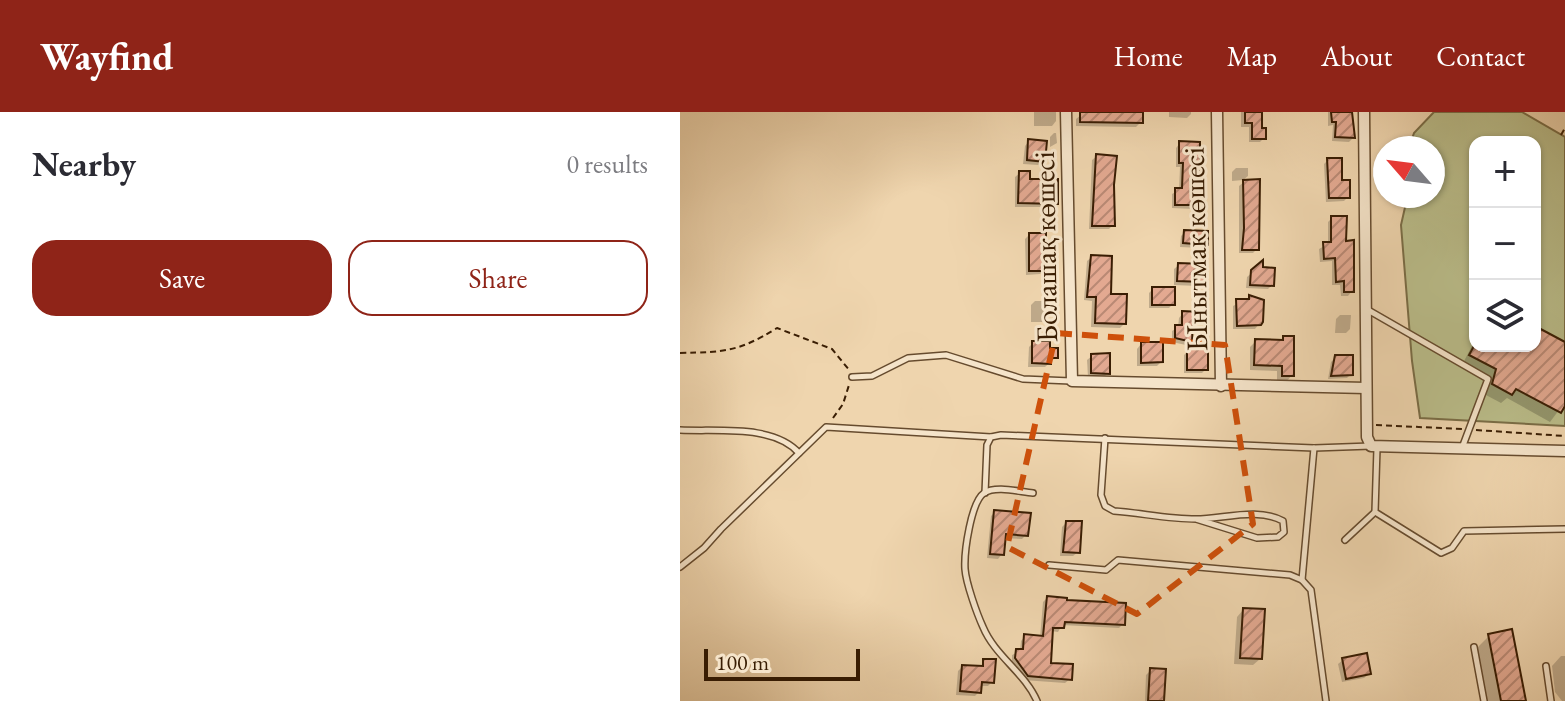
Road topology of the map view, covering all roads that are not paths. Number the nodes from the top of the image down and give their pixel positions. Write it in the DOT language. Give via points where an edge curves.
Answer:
graph roads {
  1 [pos="1066,112"];
  2 [pos="1217,112"];
  3 [pos="1364,112"];
  4 [pos="1368,310"];
  5 [pos="852,377"];
  6 [pos="1072,381"];
  7 [pos="1221,386"];
  8 [pos="1366,388"];
  9 [pos="680,430"];
  10 [pos="991,437"];
  11 [pos="1105,438"];
  12 [pos="1374,446"];
  13 [pos="1314,448"];
  14 [pos="1468,449"];
  15 [pos="1565,451"];
  16 [pos="799,453"];
  17 [pos="985,493"];
  18 [pos="1033,493"];
  19 [pos="1375,512"];
  20 [pos="1196,519"];
  21 [pos="1565,529"];
  22 [pos="1345,540"];
  23 [pos="1049,565"];
  24 [pos="680,567"];
  25 [pos="1302,580"];
  26 [pos="1474,647"];
  27 [pos="1546,666"];
  28 [pos="1037,701"];
  29 [pos="1326,701"];
  30 [pos="1484,701"];
  31 [pos="1551,701"];
  1 -- 6 [label="street, Болашақ көшесі"];
  2 -- 7 [label="street, Ынытмак көшесі"];
  3 -- 4 [label="street"];
  4 -- 8 [label="street"];
  4 -- 14 [label="lane" via="1488,379"];
  5 -- 6 [label="lane" via="872,376 908,358 946,355 1023,379"];
  6 -- 7 [label="street"];
  7 -- 8 [label="street"];
  8 -- 12 [label="street" via="1367,437"];
  9 -- 16 [label="lane" via="755,433 788,441"];
  10 -- 11 [label="lane"];
  10 -- 16 [label="lane" via="826,427"];
  10 -- 17 [label="lane"];
  11 -- 13 [label="lane"];
  11 -- 20 [label="lane" via="1105,506"];
  12 -- 13 [label="lane"];
  12 -- 14 [label="street"];
  12 -- 19 [label="lane"];
  13 -- 25 [label="lane"];
  14 -- 15 [label="street"];
  16 -- 24 [label="lane"];
  17 -- 18 [label="lane"];
  17 -- 28 [label="lane" via="973,508 965,568 991,642"];
  19 -- 21 [label="lane" via="1441,553 1464,531"];
  19 -- 22 [label="lane"];
  20 -- 20 [label="lane" via="1275,516 1283,521 1284,532 1257,538"];
  23 -- 25 [label="lane" via="1106,570 1118,560"];
  25 -- 29 [label="lane" via="1311,590"];
  26 -- 30 [label="lane"];
  27 -- 31 [label="lane"];
}
